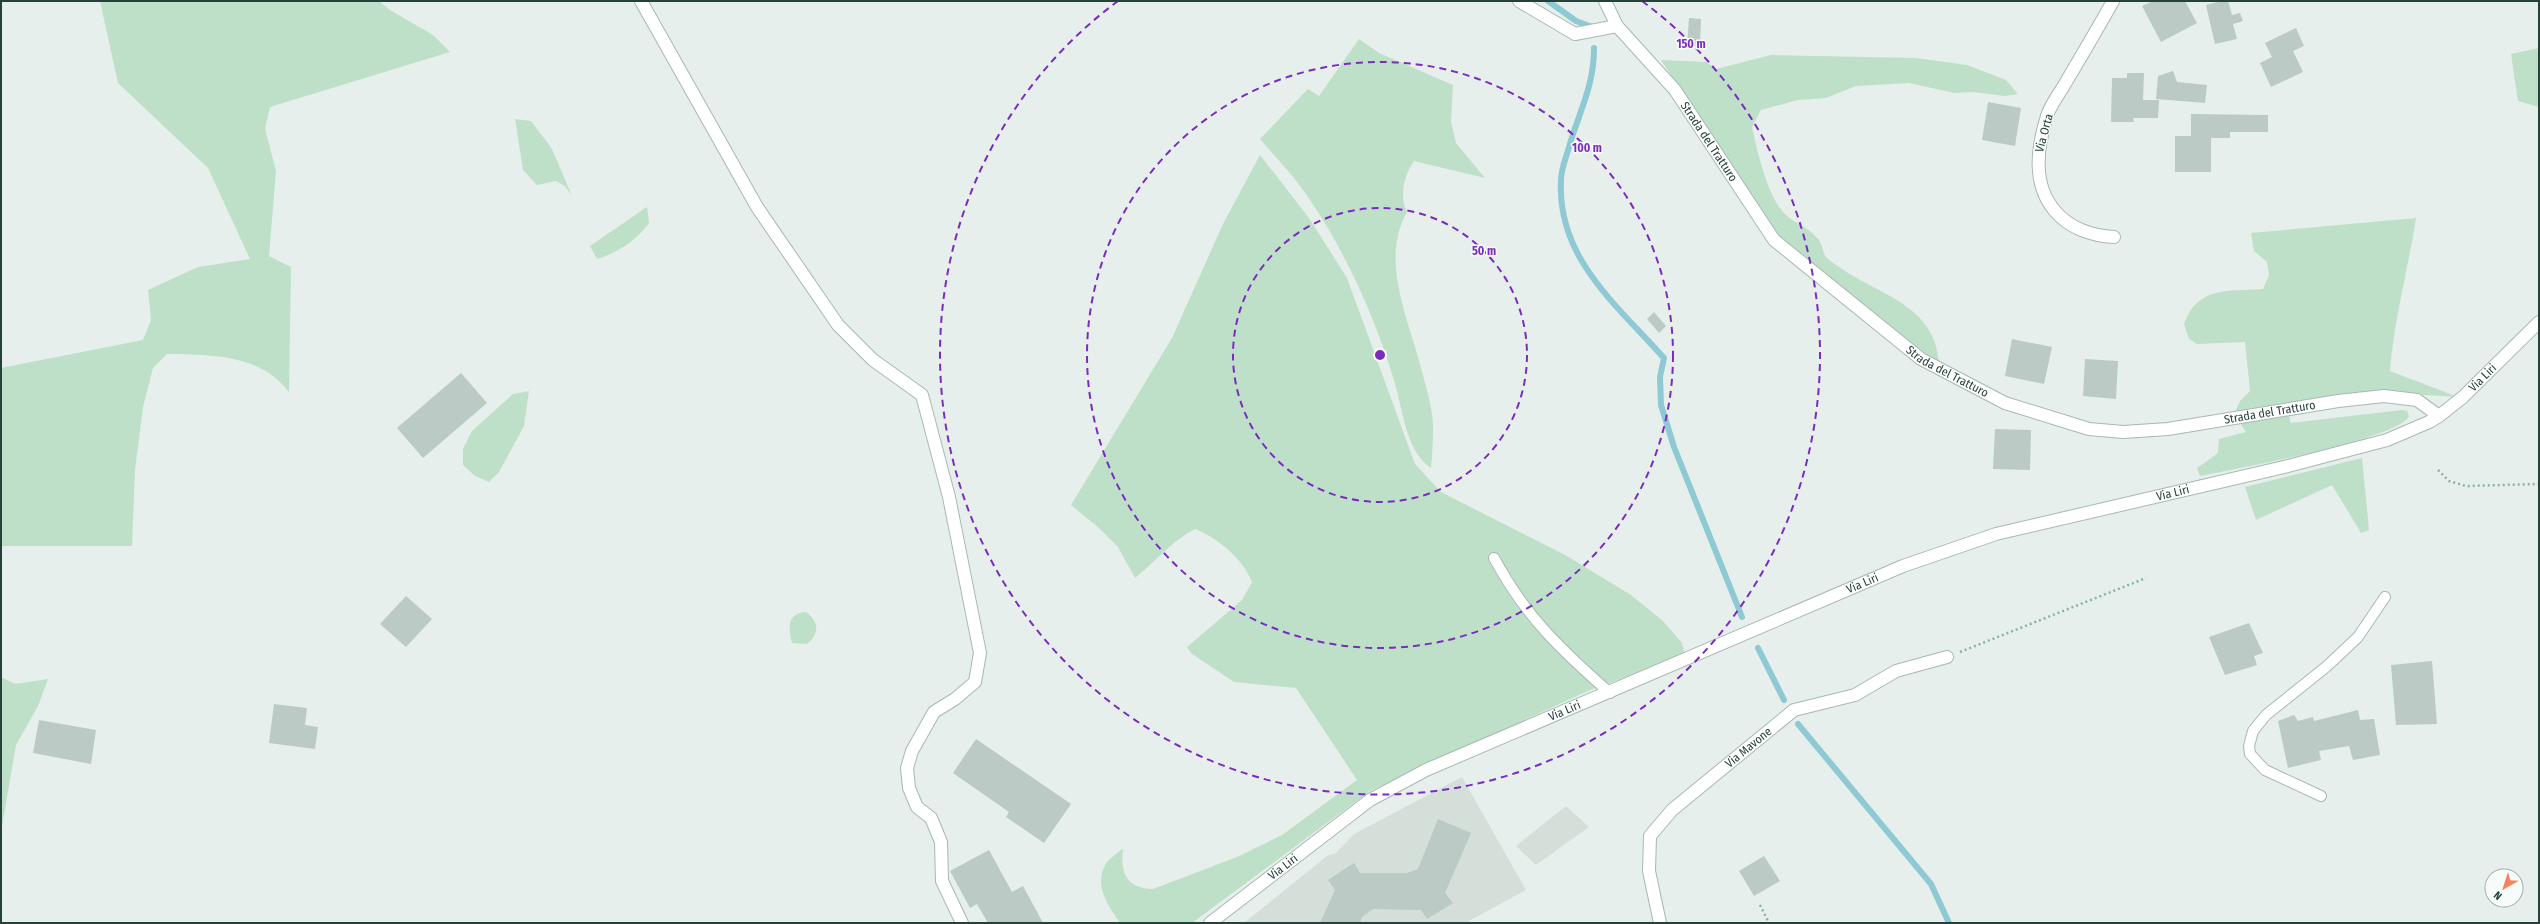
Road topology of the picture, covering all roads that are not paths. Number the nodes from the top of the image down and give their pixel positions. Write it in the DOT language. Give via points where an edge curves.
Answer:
graph roads {
  1 [pos="641,1"];
  2 [pos="1519,1"];
  3 [pos="1605,1"];
  4 [pos="2114,1"];
  5 [pos="1617,26"];
  6 [pos="2114,237"];
  7 [pos="2539,322"];
  8 [pos="2439,416"];
  9 [pos="1494,558"];
  10 [pos="2385,597"];
  11 [pos="1947,657"];
  12 [pos="1610,693"];
  13 [pos="2321,796"];
  14 [pos="962,923"];
  15 [pos="1210,923"];
  16 [pos="1660,923"];
  1 -- 14 [label="street" via="757,207 838,325 873,360 922,395 949,497 980,653 975,682 934,712 912,751 907,768 909,788 917,807 931,818 941,842 942,881"];
  2 -- 5 [label="street" via="1575,34"];
  3 -- 5 [label="street, Strada del Tratturo"];
  4 -- 6 [label="street, Via Orta" via="2047,115 2038,157 2040,181 2046,201 2059,216 2079,229 2101,237"];
  5 -- 8 [label="street, Strada del Tratturo" via="1675,90 1774,240 1921,359 2005,403 2089,429 2124,432 2168,429 2338,400 2384,396 2417,400"];
  7 -- 8 [label="street, Via Liri" via="2463,397"];
  8 -- 12 [label="street, Via Liri" via="2387,440 2288,466 1996,534 1903,566"];
  9 -- 12 [label="lane" via="1510,586 1552,641"];
  10 -- 13 [label="lane" via="2358,637 2326,667 2266,715 2253,731 2249,746 2250,754 2265,770"];
  11 -- 16 [label="street, Via Mavone" via="1896,671 1854,695 1794,710 1672,810 1650,836 1649,871"];
  12 -- 15 [label="street, Via Liri" via="1426,770 1370,800"];
}
